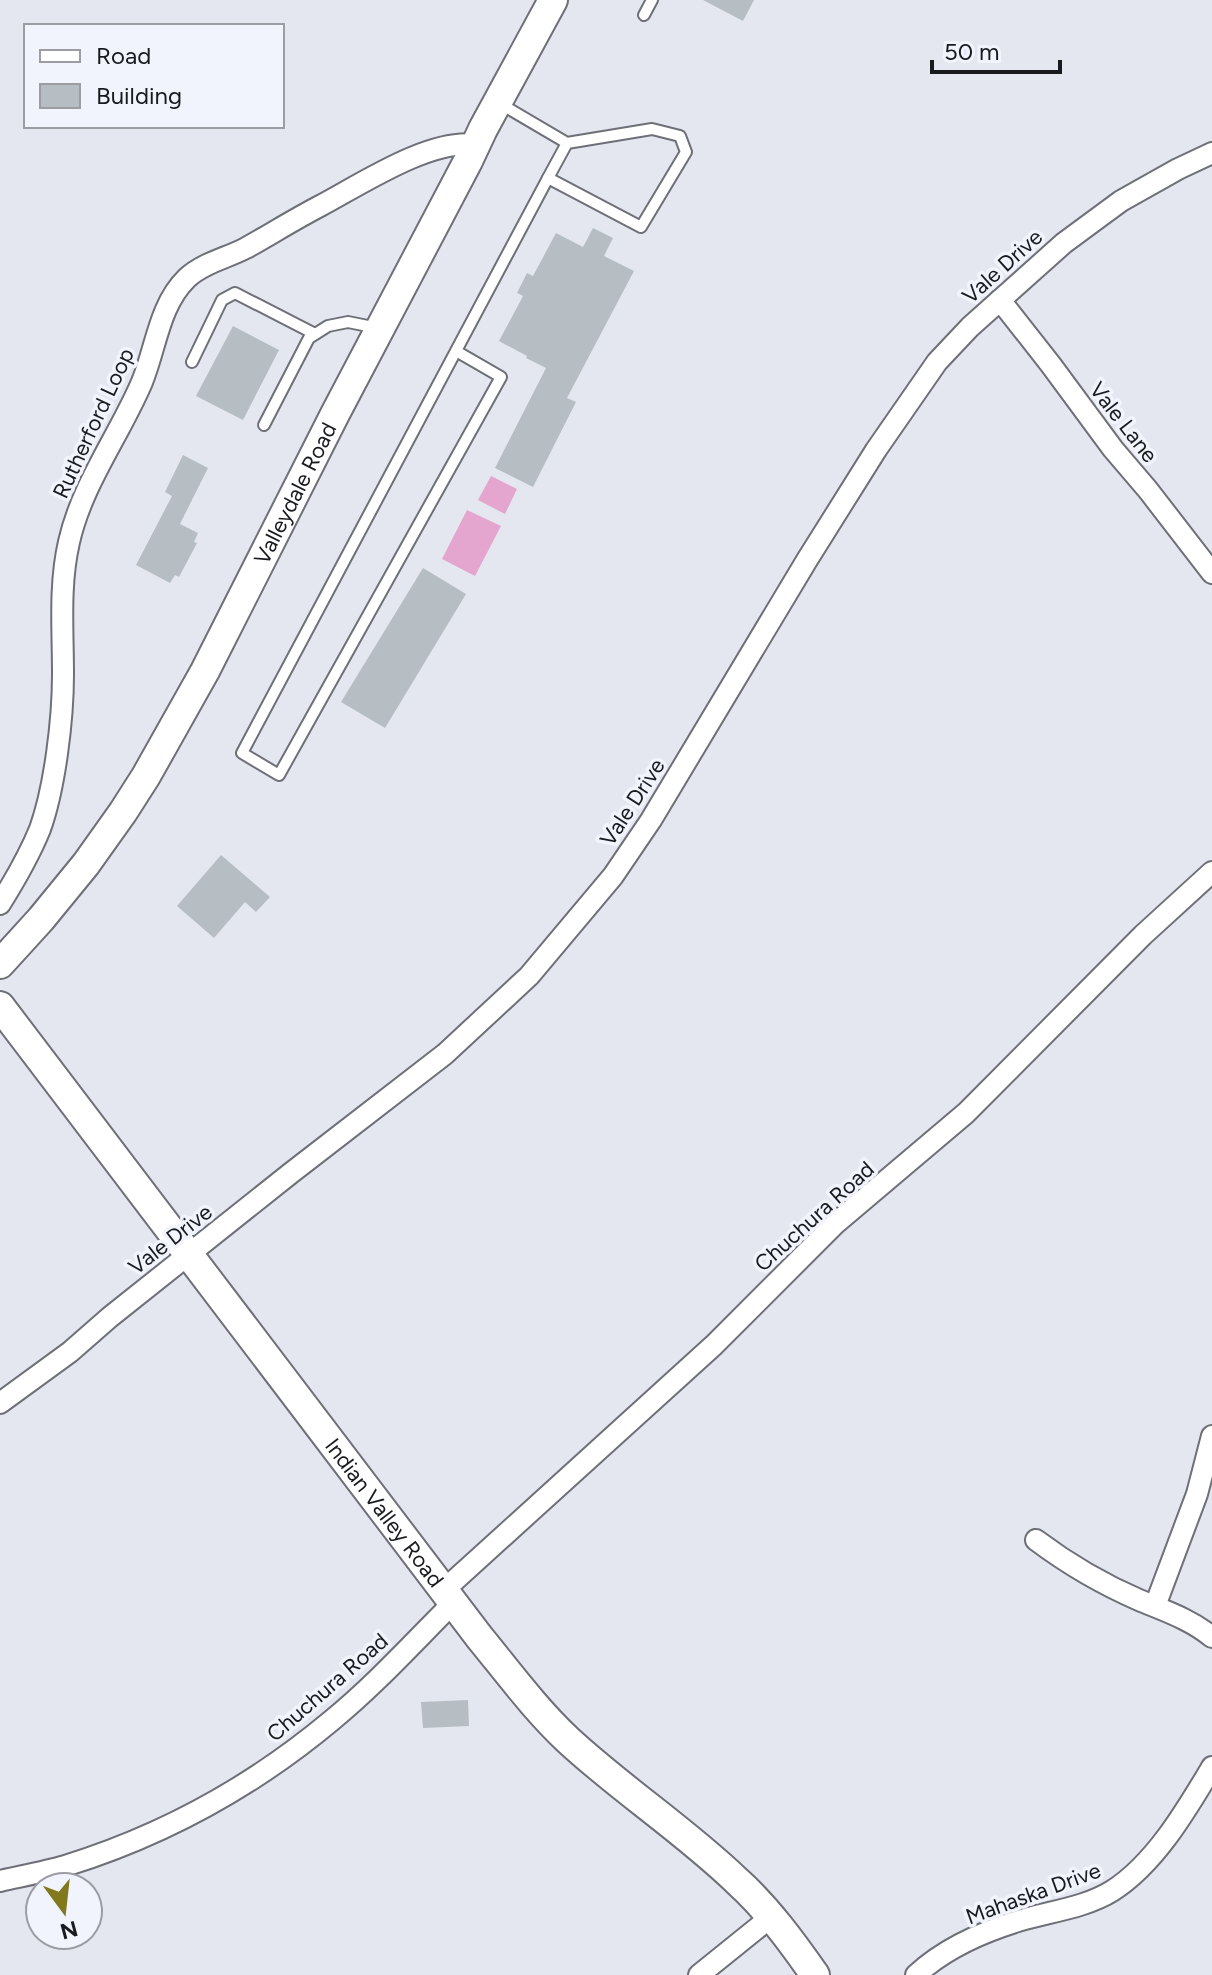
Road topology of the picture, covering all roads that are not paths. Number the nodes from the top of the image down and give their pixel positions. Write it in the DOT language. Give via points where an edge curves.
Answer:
graph roads {
  1 [pos="553,0"];
  2 [pos="652,0"];
  3 [pos="644,15"];
  4 [pos="497,102"];
  5 [pos="567,143"];
  6 [pos="476,145"];
  7 [pos="1212,153"];
  8 [pos="548,178"];
  9 [pos="1000,300"];
  10 [pos="380,329"];
  11 [pos="315,334"];
  12 [pos="456,351"];
  13 [pos="192,362"];
  14 [pos="264,425"];
  15 [pos="1212,573"];
  16 [pos="1212,872"];
  17 [pos="0,904"];
  18 [pos="0,964"];
  19 [pos="0,1006"];
  20 [pos="188,1255"];
  21 [pos="0,1403"];
  22 [pos="1212,1436"];
  23 [pos="1036,1540"];
  24 [pos="449,1596"];
  25 [pos="1155,1606"];
  26 [pos="1212,1637"];
  27 [pos="1212,1767"];
  28 [pos="0,1881"];
  29 [pos="771,1917"];
  30 [pos="699,1975"];
  31 [pos="815,1975"];
  32 [pos="916,1975"];
  1 -- 4 [label="street, Valleydale Road"];
  2 -- 3 [label="lane"];
  4 -- 5 [label="lane"];
  4 -- 6 [label="street, Valleydale Road"];
  5 -- 8 [label="lane"];
  5 -- 8 [label="lane" via="652,129 680,136 686,152 641,227"];
  6 -- 10 [label="street, Valleydale Road"];
  6 -- 17 [label="street, Rutherford Loop" via="441,148 389,169 203,267 176,292 68,543 62,701 50,792 31,850"];
  7 -- 9 [label="street, Vale Drive" via="1121,201"];
  8 -- 12 [label="lane"];
  9 -- 15 [label="street, Vale Lane"];
  9 -- 20 [label="street, Vale Drive" via="937,362 876,450 651,820 557,944 445,1054"];
  10 -- 11 [label="lane" via="348,322"];
  10 -- 18 [label="street, Valleydale Road" via="146,776 86,864"];
  11 -- 13 [label="lane" via="235,293 222,300"];
  11 -- 14 [label="lane"];
  12 -- 12 [label="lane" via="242,753 279,775 501,377"];
  16 -- 24 [label="street, Chuchura Road" via="966,1113 836,1223"];
  19 -- 20 [label="street, Indian Valley Road"];
  20 -- 21 [label="street, Vale Drive"];
  20 -- 24 [label="street, Indian Valley Road"];
  22 -- 25 [label="street"];
  23 -- 25 [label="street" via="1065,1562"];
  24 -- 28 [label="street, Chuchura Road" via="377,1680 332,1721 242,1785 111,1850"];
  24 -- 29 [label="street, Indian Valley Road" via="549,1721 611,1778 697,1844"];
  25 -- 26 [label="street"];
  27 -- 32 [label="street, Mahaska Drive" via="1142,1867 1111,1892 996,1929 958,1946"];
  29 -- 30 [label="street"];
  29 -- 31 [label="street, Indian Valley Road"];
}
